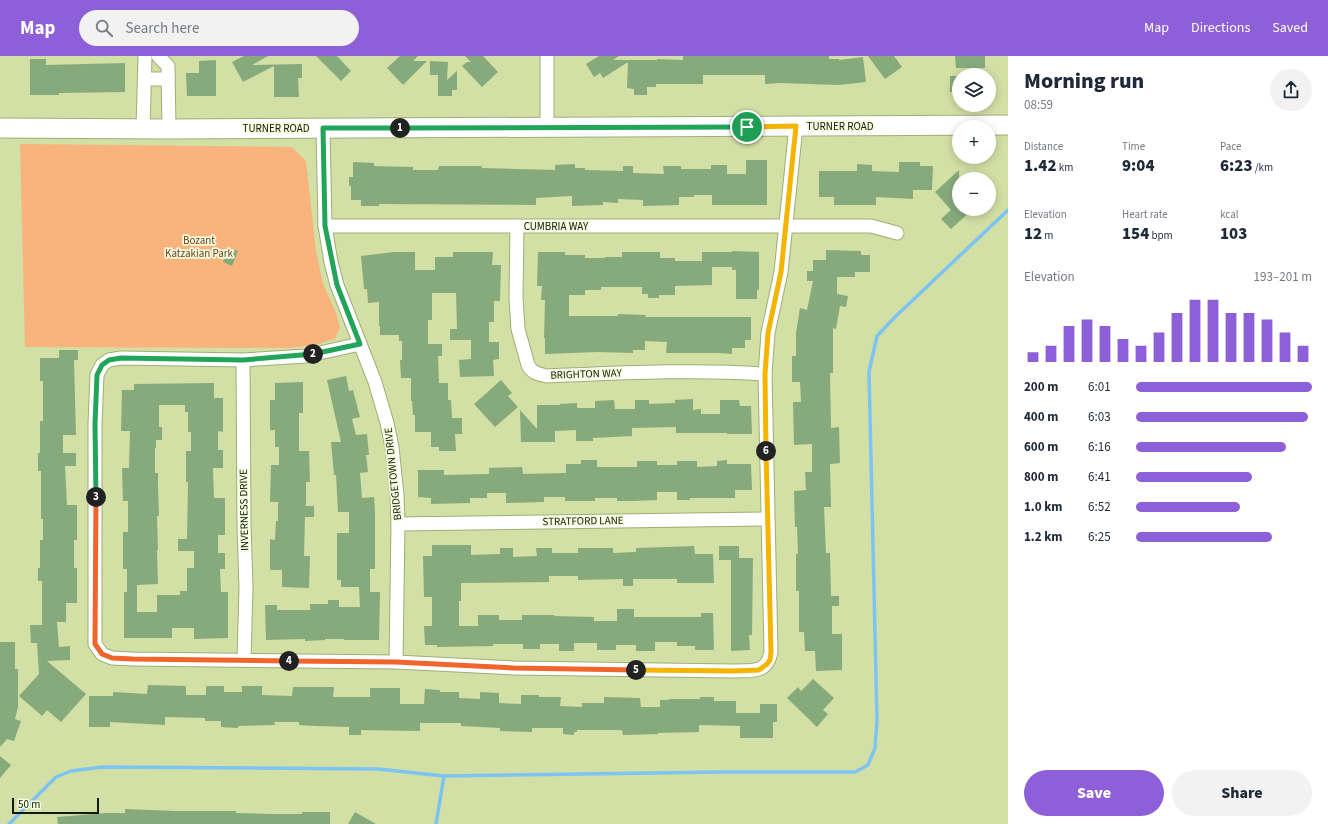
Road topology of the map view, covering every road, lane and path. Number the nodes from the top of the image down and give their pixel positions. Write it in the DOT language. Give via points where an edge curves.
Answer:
graph roads {
  1 [pos="145,56"];
  2 [pos="158,56"];
  3 [pos="547,56"];
  4 [pos="145,78"];
  5 [pos="168,79"];
  6 [pos="796,126"];
  7 [pos="1008,126"];
  8 [pos="0,128"];
  9 [pos="323,128"];
  10 [pos="547,128"];
  11 [pos="143,129"];
  12 [pos="169,129"];
  13 [pos="787,225"];
  14 [pos="325,226"];
  15 [pos="517,226"];
  16 [pos="897,233"];
  17 [pos="360,344"];
  18 [pos="243,360"];
  19 [pos="765,374"];
  20 [pos="767,519"];
  21 [pos="398,524"];
  22 [pos="244,660"];
  23 [pos="396,662"];
  1 -- 4 [label="street"];
  2 -- 5 [label="street" via="168,66"];
  3 -- 10 [label="street"];
  4 -- 5 [label="street"];
  4 -- 11 [label="street"];
  5 -- 12 [label="street"];
  6 -- 7 [label="main road, TURNER ROAD"];
  6 -- 10 [label="main road, TURNER ROAD"];
  6 -- 13 [label="street"];
  8 -- 11 [label="main road, TURNER ROAD"];
  9 -- 10 [label="main road, TURNER ROAD"];
  9 -- 12 [label="main road, TURNER ROAD"];
  9 -- 14 [label="street, BRIDGETOWN DRIVE"];
  11 -- 12 [label="main road, TURNER ROAD"];
  13 -- 15 [label="street, CUMBRIA WAY"];
  13 -- 16 [label="street, CUMBRIA WAY" via="871,226"];
  13 -- 19 [label="street" via="781,272 768,333"];
  14 -- 15 [label="street, CUMBRIA WAY"];
  14 -- 17 [label="street, BRIDGETOWN DRIVE" via="337,285"];
  15 -- 19 [label="street, BRIGHTON WAY" via="518,329 528,365 536,373 547,376 653,371"];
  17 -- 18 [label="street" via="306,356"];
  17 -- 21 [label="street, BRIDGETOWN DRIVE" via="388,423"];
  18 -- 22 [label="street, INVERNESS DRIVE" via="246,588"];
  18 -- 22 [label="street" via="121,358 109,360 102,365 97,375 95,424 95,644 102,654 112,658"];
  19 -- 20 [label="street"];
  20 -- 21 [label="street, STRATFORD LANE"];
  20 -- 23 [label="street" via="771,652 770,660 759,670 514,668"];
  21 -- 23 [label="street, BRIDGETOWN DRIVE"];
  22 -- 23 [label="street"];
}
